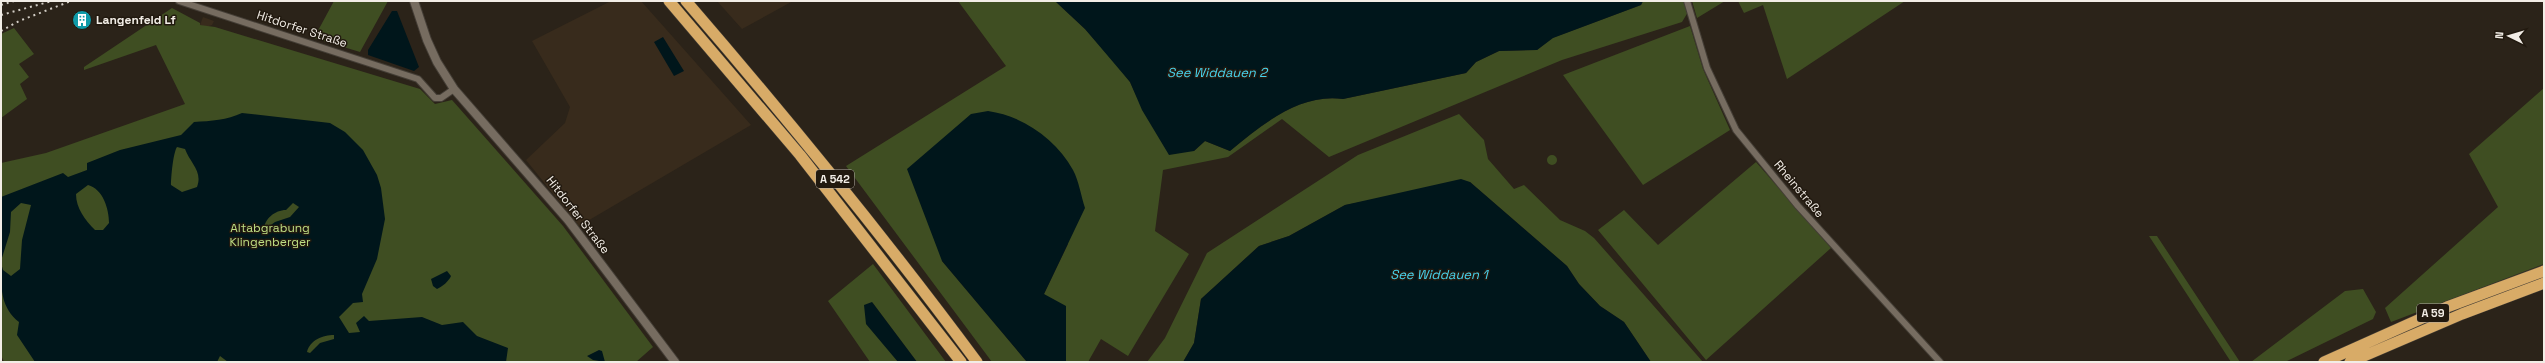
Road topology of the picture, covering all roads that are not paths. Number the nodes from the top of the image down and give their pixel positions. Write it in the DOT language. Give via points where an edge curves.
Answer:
graph roads {
  1 [pos="178,1"];
  2 [pos="414,1"];
  3 [pos="669,1"];
  4 [pos="686,1"];
  5 [pos="1686,1"];
  6 [pos="454,89"];
  7 [pos="2544,271"];
  8 [pos="2544,283"];
  9 [pos="675,362"];
  10 [pos="961,362"];
  11 [pos="977,362"];
  12 [pos="1940,362"];
  13 [pos="2324,362"];
  14 [pos="2350,362"];
  1 -- 6 [label="street, Hitdorfer Straße" via="418,79 435,98 441,98"];
  2 -- 6 [label="main road, Hitdorfer Straße" via="427,40"];
  3 -- 10 [label="highway, A 542" via="800,155"];
  4 -- 11 [label="highway, A 542" via="766,94 873,226"];
  5 -- 12 [label="street, Rheinstraße" via="1707,68 1736,130 1798,206"];
  6 -- 9 [label="main road, Hitdorfer Straße" via="568,220"];
  7 -- 13 [label="highway, A 59" via="2447,307"];
  8 -- 14 [label="highway, A 59" via="2462,314"];
}
